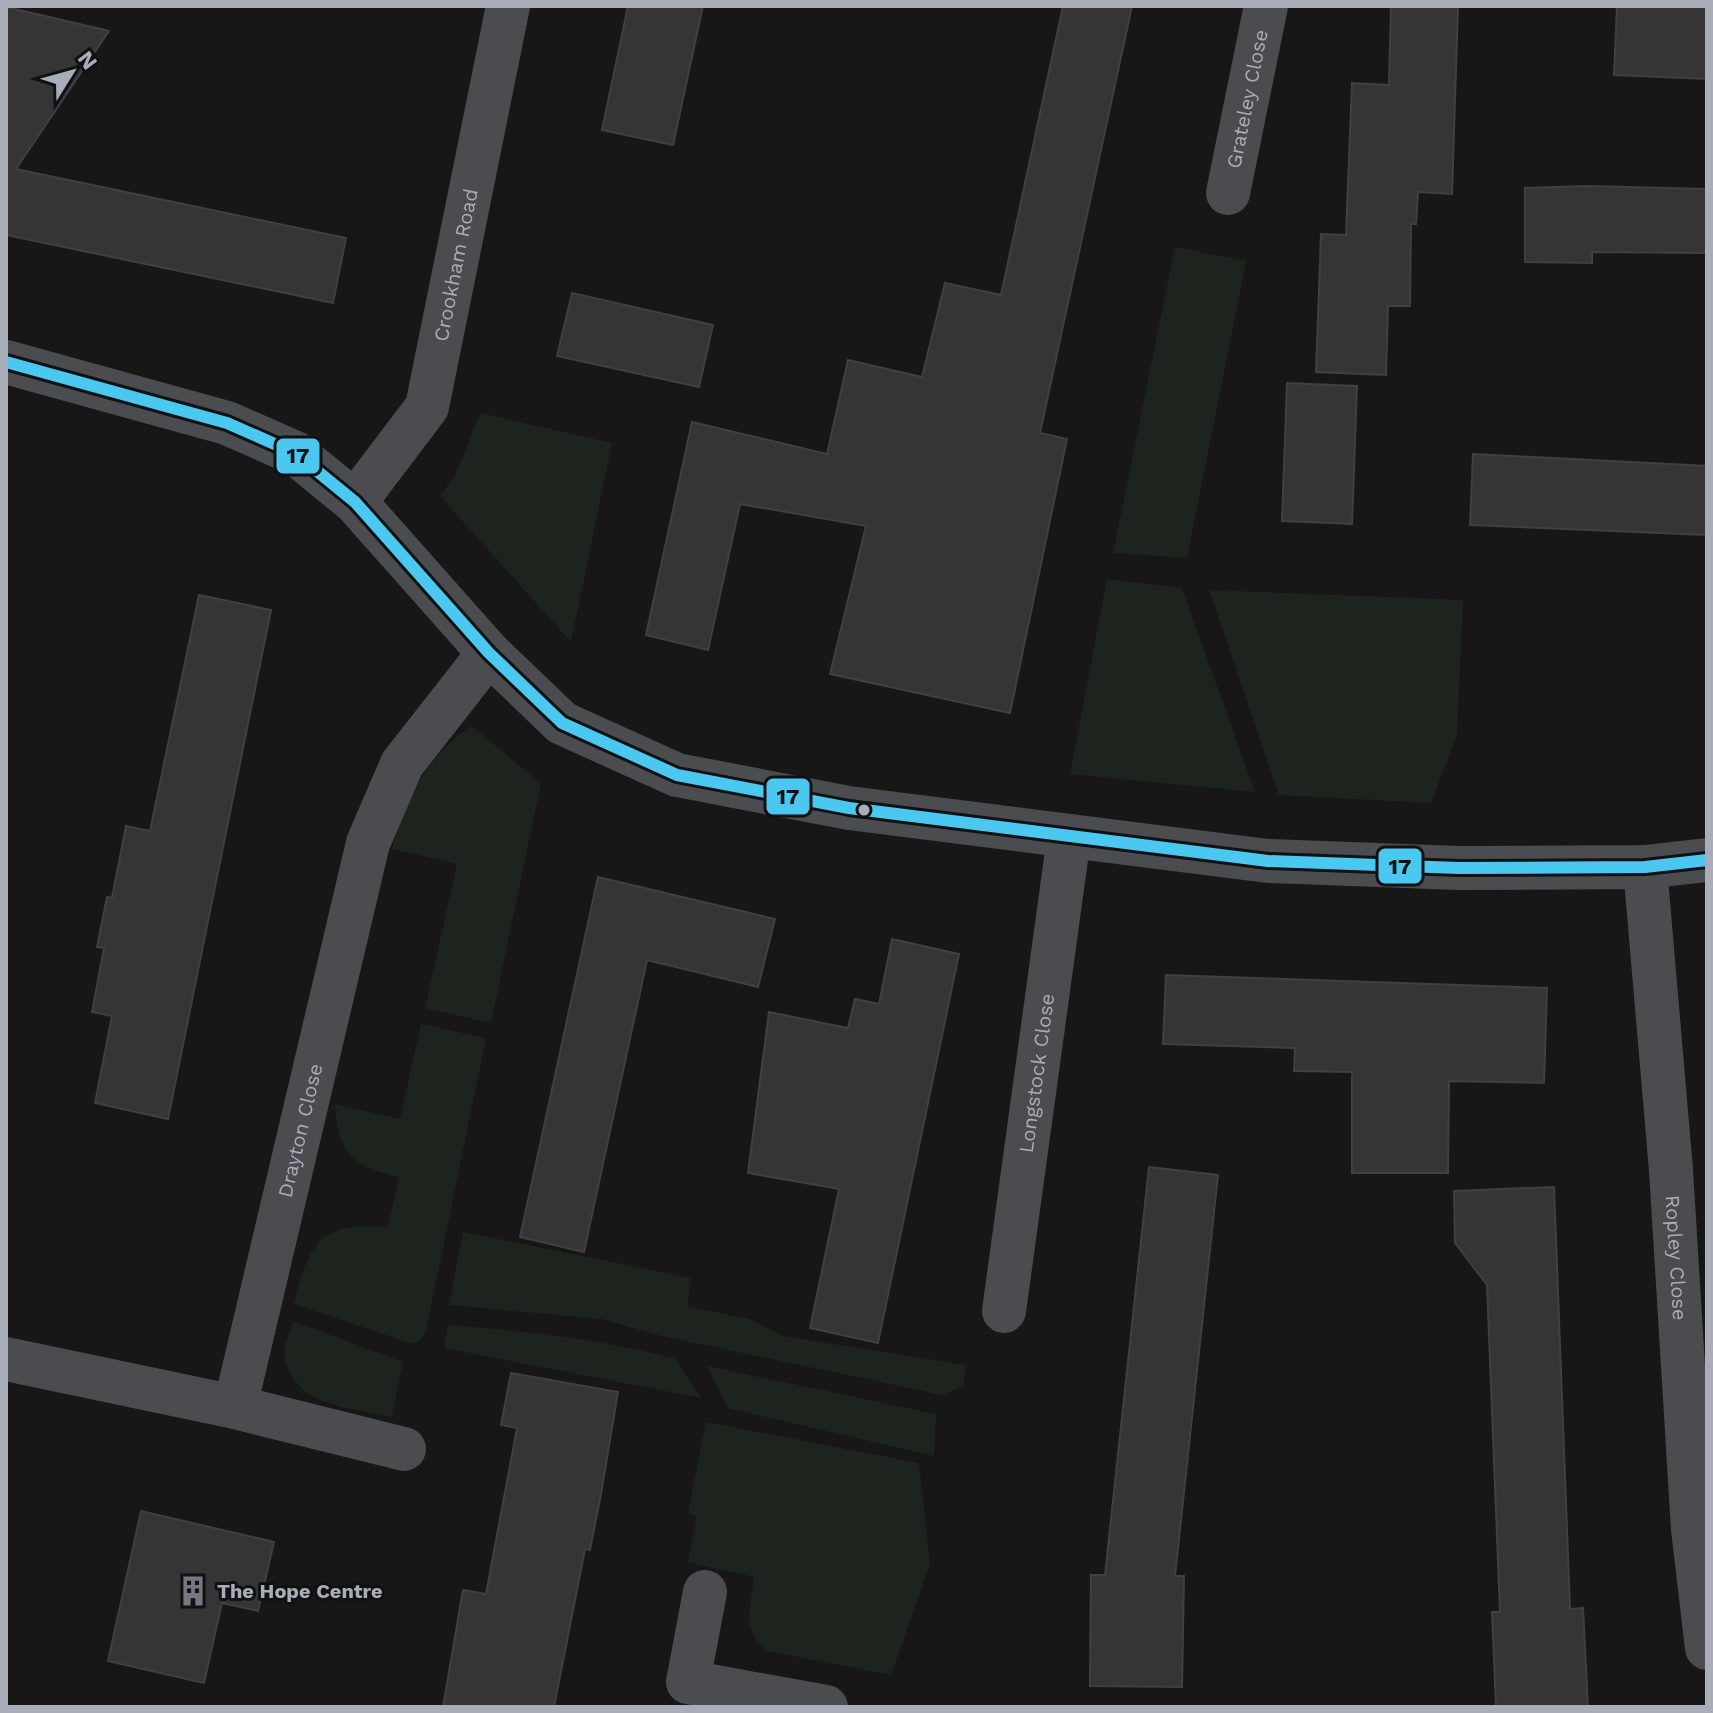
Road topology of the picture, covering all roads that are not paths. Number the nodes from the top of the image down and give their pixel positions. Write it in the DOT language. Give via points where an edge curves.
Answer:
graph roads {
  1 [pos="508,6"];
  2 [pos="1266,6"];
  3 [pos="1228,193"];
  4 [pos="6,362"];
  5 [pos="355,502"];
  6 [pos="489,653"];
  7 [pos="1069,837"];
  8 [pos="1707,860"];
  9 [pos="1645,867"];
  10 [pos="1004,1311"];
  11 [pos="6,1359"];
  12 [pos="235,1407"];
  13 [pos="404,1449"];
  14 [pos="705,1592"];
  15 [pos="1707,1648"];
  16 [pos="686,1695"];
  17 [pos="826,1707"];
  1 -- 5 [label="street, Crookham Road" via="427,407"];
  2 -- 3 [label="street, Grateley Close"];
  4 -- 5 [label="street" via="227,423 295,453"];
  5 -- 6 [label="street"];
  6 -- 7 [label="street" via="562,723 677,775 849,808"];
  6 -- 12 [label="street, Drayton Close" via="402,764 368,843"];
  7 -- 9 [label="street" via="1268,861"];
  7 -- 10 [label="street, Longstock Close"];
  8 -- 9 [label="street"];
  9 -- 15 [label="street, Ropley Close" via="1671,1170 1693,1529"];
  11 -- 12 [label="street"];
  12 -- 13 [label="street"];
  14 -- 16 [label="street"];
  16 -- 17 [label="street"];
}
